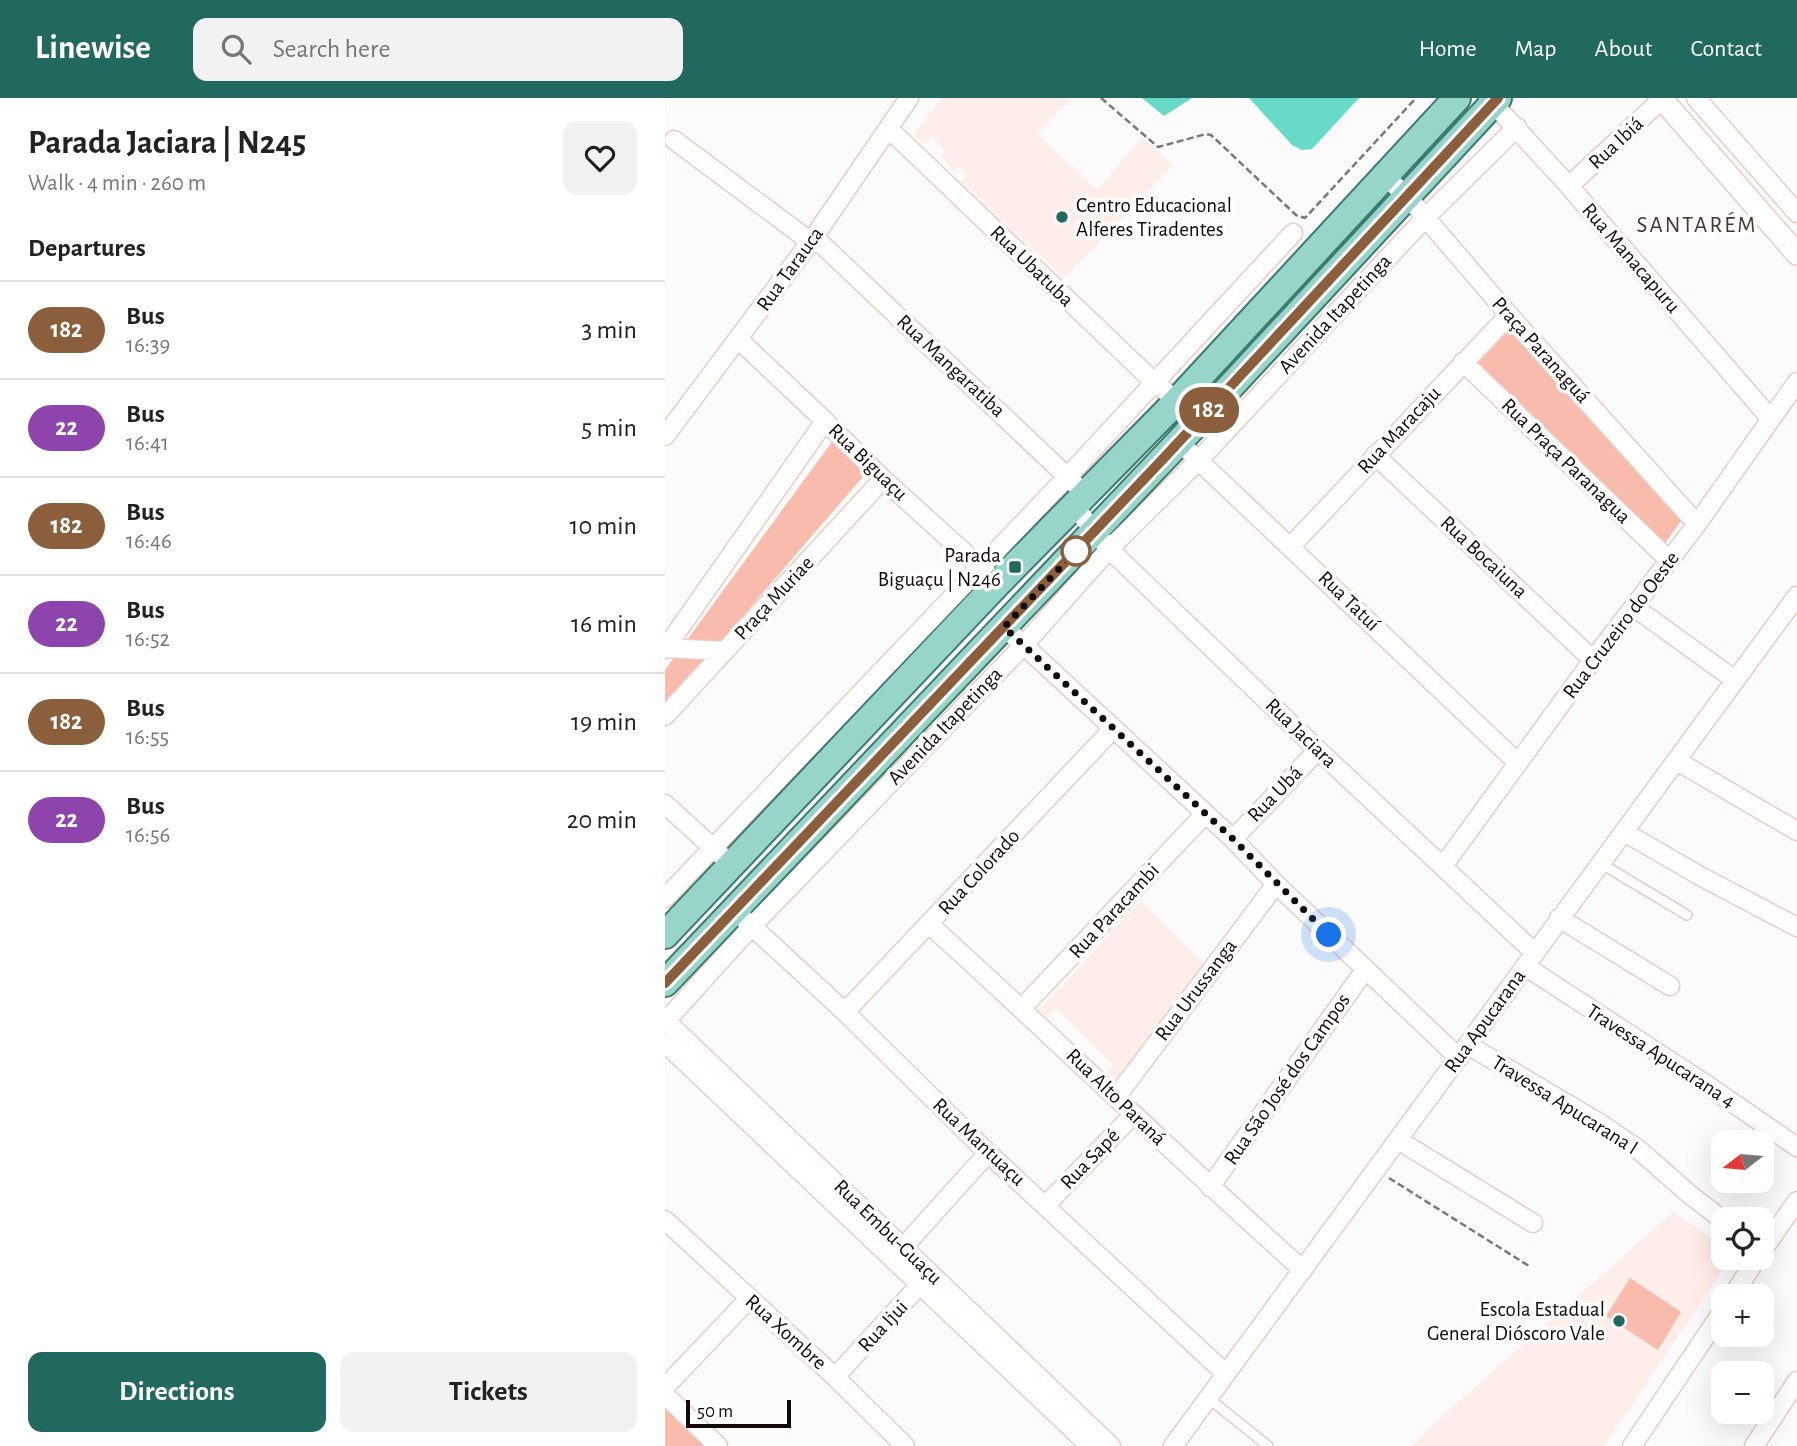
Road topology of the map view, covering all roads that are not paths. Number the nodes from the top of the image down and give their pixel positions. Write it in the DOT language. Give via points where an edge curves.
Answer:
graph roads {
  1 [pos="909,98"];
  2 [pos="1457,98"];
  3 [pos="1696,98"];
  4 [pos="1662,99"];
  5 [pos="1493,100"];
  6 [pos="1517,127"];
  7 [pos="889,129"];
  8 [pos="674,140"];
  9 [pos="1384,176"];
  10 [pos="1569,186"];
  11 [pos="1407,196"];
  12 [pos="1797,213"];
  13 [pos="1426,217"];
  14 [pos="1293,233"];
  15 [pos="813,239"];
  16 [pos="1796,251"];
  17 [pos="1509,315"];
  18 [pos="738,339"];
  19 [pos="1463,362"];
  20 [pos="1153,381"];
  21 [pos="1797,383"];
  22 [pos="1177,401"];
  23 [pos="1771,419"];
  24 [pos="825,421"];
  25 [pos="665,436"];
  26 [pos="1179,442"];
  27 [pos="1375,455"];
  28 [pos="1199,460"];
  29 [pos="1068,476"];
  30 [pos="883,479"];
  31 [pos="1080,501"];
  32 [pos="1697,524"];
  33 [pos="1102,541"];
  34 [pos="1291,546"];
  35 [pos="1669,560"];
  36 [pos="989,575"];
  37 [pos="1797,596"];
  38 [pos="1634,607"];
  39 [pos="1004,627"];
  40 [pos="1023,646"];
  41 [pos="665,648"];
  42 [pos="725,651"];
  43 [pos="1593,660"];
  44 [pos="1735,680"];
  45 [pos="665,716"];
  46 [pos="1112,730"];
  47 [pos="1318,750"];
  48 [pos="1677,761"];
  49 [pos="1518,763"];
  50 [pos="803,789"];
  51 [pos="665,804"];
  52 [pos="828,812"];
  53 [pos="1205,814"];
  54 [pos="1797,831"];
  55 [pos="1624,832"];
  56 [pos="1233,839"];
  57 [pos="723,857"];
  58 [pos="1600,863"];
  59 [pos="1443,866"];
  60 [pos="1276,884"];
  61 [pos="665,898"];
  62 [pos="1687,915"];
  63 [pos="743,918"];
  64 [pos="1559,918"];
  65 [pos="930,925"];
  66 [pos="1797,927"];
  67 [pos="665,935"];
  68 [pos="1529,959"];
  69 [pos="1365,970"];
  70 [pos="665,983"];
  71 [pos="1670,986"];
  72 [pos="1022,1008"];
  73 [pos="845,1012"];
  74 [pos="666,1021"];
  75 [pos="665,1043"];
  76 [pos="1463,1051"];
  77 [pos="1117,1096"];
  78 [pos="1134,1114"];
  79 [pos="1398,1140"];
  80 [pos="1797,1147"];
  81 [pos="988,1153"];
  82 [pos="1210,1188"];
  83 [pos="1797,1201"];
  84 [pos="1046,1205"];
  85 [pos="1711,1210"];
  86 [pos="665,1220"];
  87 [pos="1533,1223"];
  88 [pos="1774,1233"];
  89 [pos="898,1253"];
  90 [pos="1303,1270"];
  91 [pos="925,1279"];
  92 [pos="749,1299"];
  93 [pos="1711,1328"];
  94 [pos="1225,1373"];
  95 [pos="835,1377"];
  96 [pos="1797,1381"];
  97 [pos="665,1387"];
  98 [pos="665,1395"];
  99 [pos="1207,1397"];
  100 [pos="718,1446"];
  101 [pos="905,1446"];
  102 [pos="1090,1446"];
  103 [pos="1111,1446"];
  104 [pos="1173,1446"];
  105 [pos="1268,1446"];
  106 [pos="1632,1446"];
  107 [pos="1754,1446"];
  1 -- 7 [label="street, Rua Tarauca"];
  2 -- 9 [label="main road"];
  3 -- 12 [label="street"];
  4 -- 10 [label="street, Rua Ibiá"];
  4 -- 16 [label="street"];
  5 -- 6 [label="street, Rua Manacapuru"];
  5 -- 11 [label="main road, Avenida Itapetinga"];
  6 -- 10 [label="street, Rua Manacapuru"];
  6 -- 13 [label="street, Avenida Itapetinga"];
  7 -- 15 [label="street, Rua Tarauca"];
  7 -- 20 [label="street, Rua Ubatuba"];
  8 -- 15 [label="street, Rua Mangaratiba"];
  9 -- 11 [label="street, Praça Paranaguá"];
  9 -- 22 [label="main road"];
  10 -- 23 [label="street, Rua Manacapuru"];
  11 -- 13 [label="street, Praça Paranaguá"];
  11 -- 26 [label="main road, Avenida Itapetinga"];
  13 -- 17 [label="street, Praça Paranaguá"];
  13 -- 28 [label="street, Avenida Itapetinga"];
  14 -- 20 [label="street"];
  15 -- 18 [label="street, Rua Tarauca"];
  15 -- 29 [label="street, Rua Mangaratiba"];
  17 -- 19 [label="street, Rua Maracaju"];
  17 -- 32 [label="street, Praça Paranaguá"];
  18 -- 24 [label="street, Rua Biguaçu"];
  18 -- 25 [label="street, Rua Tarauca"];
  19 -- 27 [label="street, Rua Maracaju"];
  19 -- 35 [label="street, Rua Praça Paranagua"];
  20 -- 22 [label="street, Rua Ubatuba"];
  20 -- 29 [label="street"];
  21 -- 23 [label="street, Rua Cruzeiro do Oeste"];
  22 -- 31 [label="main road"];
  23 -- 32 [label="street, Rua Cruzeiro do Oeste"];
  24 -- 30 [label="street, Rua Biguaçu"];
  24 -- 41 [label="street"];
  26 -- 28 [label="street, Rua Tatuí"];
  26 -- 33 [label="main road, Avenida Itapetinga"];
  27 -- 34 [label="street, Rua Maracaju"];
  27 -- 43 [label="street, Rua Bocaiuna"];
  28 -- 33 [label="street, Avenida Itapetinga"];
  28 -- 34 [label="street, Rua Tatuí"];
  29 -- 31 [label="street, Rua Mangaratiba"];
  29 -- 36 [label="street"];
  30 -- 36 [label="street, Rua Biguaçu"];
  30 -- 42 [label="street, Praça Muriae"];
  31 -- 33 [label="street, Rua Jaciara"];
  31 -- 36 [label="main road"];
  32 -- 35 [label="street, Rua Cruzeiro do Oeste"];
  33 -- 39 [label="main road, Avenida Itapetinga"];
  33 -- 40 [label="street, Avenida Itapetinga"];
  33 -- 47 [label="street, Rua Jaciara"];
  34 -- 49 [label="street, Rua Tatuí"];
  35 -- 38 [label="street, Rua Cruzeiro do Oeste"];
  36 -- 50 [label="main road"];
  36 -- 57 [label="street"];
  37 -- 44 [label="street, Rua Apucarana"];
  38 -- 43 [label="street, Rua Cruzeiro do Oeste"];
  38 -- 44 [label="street"];
  39 -- 40 [label="street, Travessa Apucarana I"];
  39 -- 52 [label="main road, Avenida Itapetinga"];
  40 -- 46 [label="street, Travessa Apucarana I"];
  40 -- 63 [label="street, Avenida Itapetinga"];
  41 -- 42 [label="street"];
  42 -- 45 [label="street, Praça Muriae"];
  43 -- 49 [label="street, Rua Cruzeiro do Oeste"];
  44 -- 48 [label="street, Rua Apucarana"];
  46 -- 53 [label="street, Travessa Apucarana I"];
  46 -- 65 [label="street, Rua Colorado"];
  47 -- 56 [label="street, Rua Ubá"];
  47 -- 59 [label="street, Rua Jaciara"];
  48 -- 54 [label="street"];
  48 -- 55 [label="street, Rua Apucarana"];
  49 -- 59 [label="street, Rua Cruzeiro do Oeste"];
  50 -- 52 [label="main road"];
  50 -- 57 [label="main road"];
  51 -- 57 [label="street"];
  52 -- 63 [label="main road, Avenida Itapetinga"];
  53 -- 56 [label="street, Travessa Apucarana I"];
  53 -- 72 [label="street, Rua Paracambi"];
  55 -- 58 [label="street, Rua Apucarana"];
  55 -- 66 [label="street"];
  56 -- 60 [label="street, Travessa Apucarana I"];
  57 -- 61 [label="street"];
  57 -- 67 [label="main road"];
  58 -- 62 [label="lane"];
  58 -- 64 [label="street, Rua Apucarana"];
  59 -- 68 [label="street, Rua Jaciara"];
  60 -- 69 [label="street, Travessa Apucarana I"];
  60 -- 77 [label="street, Rua Urussanga"];
  63 -- 70 [label="main road, Avenida Itapetinga"];
  63 -- 73 [label="street, Rua Mantuaçu"];
  63 -- 74 [label="street, Avenida Itapetinga"];
  64 -- 68 [label="street, Rua Apucarana"];
  64 -- 71 [label="street"];
  65 -- 72 [label="street, Rua Alto Paraná"];
  65 -- 73 [label="street, Rua Colorado"];
  68 -- 76 [label="street, Rua Apucarana"];
  68 -- 80 [label="street, Travessa Apucarana 4"];
  69 -- 76 [label="street, Travessa Apucarana I"];
  69 -- 82 [label="street, Rua São José dos Campos"];
  72 -- 77 [label="street, Rua Alto Paraná"];
  73 -- 81 [label="street, Rua Mantuaçu"];
  74 -- 89 [label="street, Rua Embu-Guaçu"];
  75 -- 89 [label="street, Rua Embu-Guaçu"];
  76 -- 79 [label="street, Rua Apucarana"];
  76 -- 85 [label="street, Travessa Apucarana I" via="1601,1124"];
  77 -- 78 [label="street, Rua Alto Paraná"];
  78 -- 82 [label="street, Rua Alto Paraná"];
  78 -- 84 [label="street, Rua Sapé"];
  79 -- 87 [label="street"];
  79 -- 90 [label="street, Rua Apucarana"];
  81 -- 84 [label="street, Rua Mantuaçu"];
  81 -- 89 [label="street"];
  82 -- 90 [label="street, Rua Alto Paraná"];
  83 -- 88 [label="street"];
  84 -- 94 [label="street, Rua Mantuaçu"];
  86 -- 92 [label="street, Rua Xombre"];
  89 -- 91 [label="street, Rua Embu-Guaçu"];
  90 -- 94 [label="street, Rua Apucarana"];
  91 -- 95 [label="street, Rua Ijui"];
  91 -- 102 [label="street, Rua Embu-Guaçu"];
  91 -- 103 [label="street, Rua Embu-Guaçu"];
  92 -- 95 [label="street, Rua Xombre"];
  92 -- 97 [label="street"];
  93 -- 106 [label="street"];
  94 -- 99 [label="street, Rua Apucarana"];
  95 -- 101 [label="street, Rua Xombre"];
  96 -- 107 [label="street"];
  98 -- 100 [label="street"];
  99 -- 104 [label="street, Rua Apucarana"];
  99 -- 105 [label="lane"];
}
